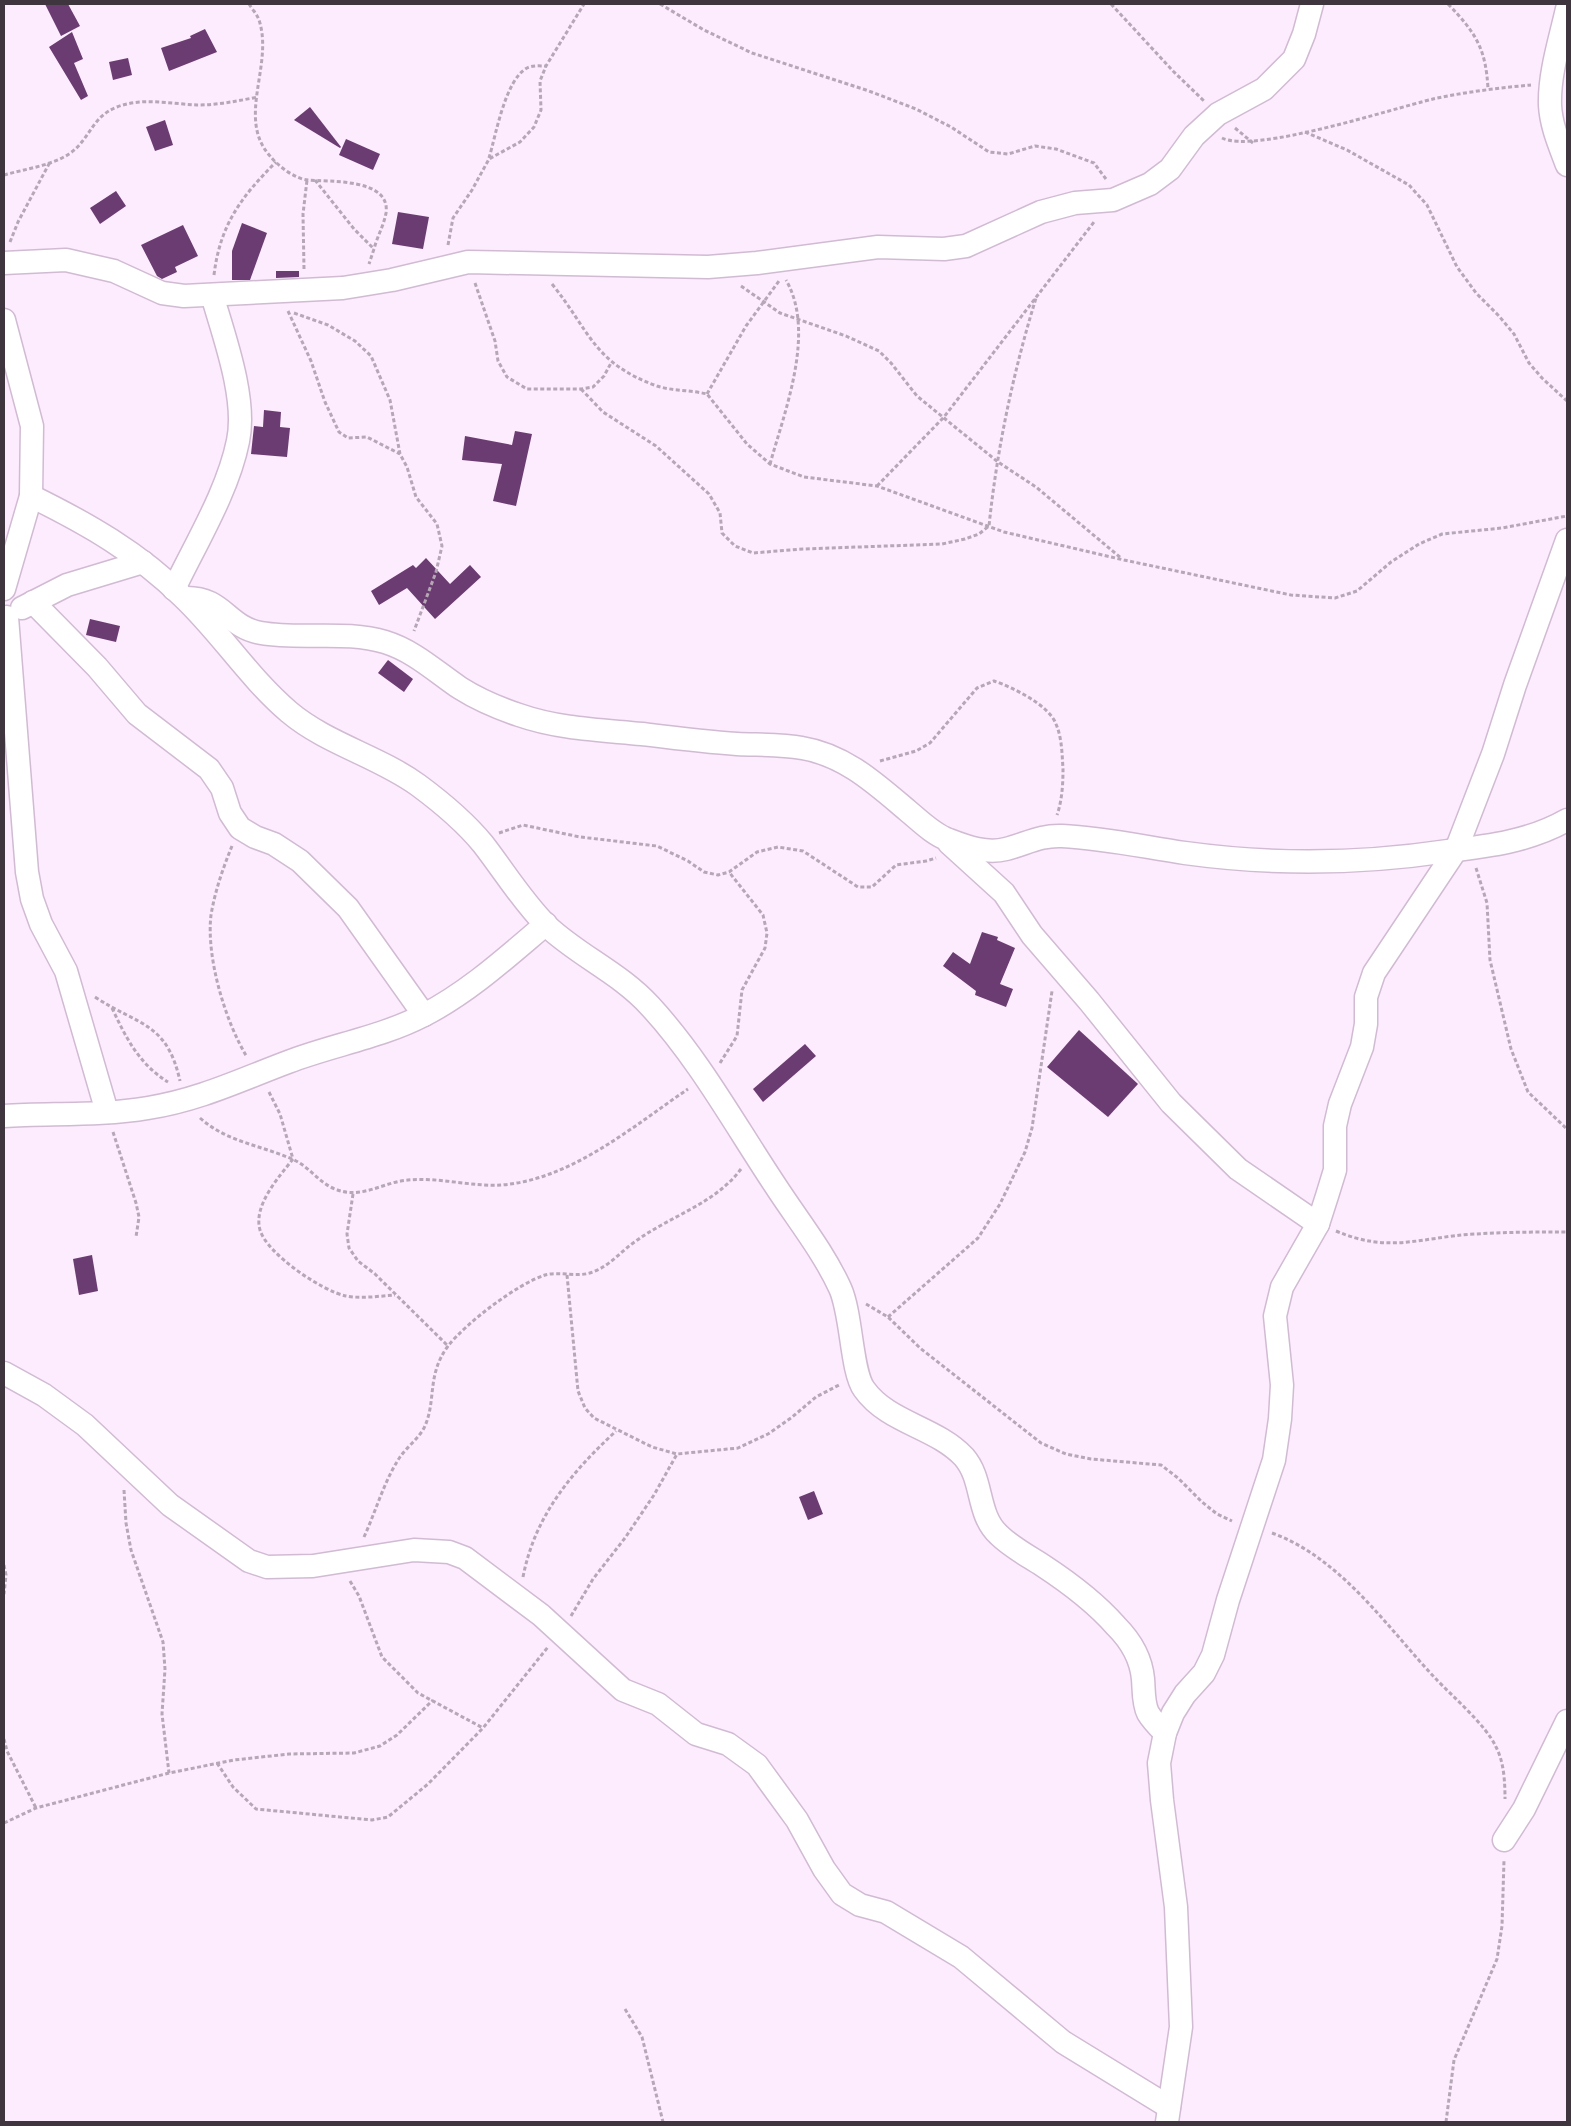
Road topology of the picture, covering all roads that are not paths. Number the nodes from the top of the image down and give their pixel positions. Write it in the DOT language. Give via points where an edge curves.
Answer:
graph roads {
  1 [pos="1312,4"];
  2 [pos="1567,9"];
  3 [pos="1567,165"];
  4 [pos="6,256"];
  5 [pos="212,296"];
  6 [pos="4,320"];
  7 [pos="31,496"];
  8 [pos="1567,540"];
  9 [pos="144,562"];
  10 [pos="4,590"];
  11 [pos="179,593"];
  12 [pos="33,602"];
  13 [pos="5,618"];
  14 [pos="1567,820"];
  15 [pos="950,844"];
  16 [pos="1462,850"];
  17 [pos="546,924"];
  18 [pos="424,1015"];
  19 [pos="107,1112"];
  20 [pos="4,1116"];
  21 [pos="1318,1224"];
  22 [pos="4,1373"];
  23 [pos="1567,1721"];
  24 [pos="1165,1733"];
  25 [pos="1504,1840"];
  26 [pos="1168,2115"];
  1 -- 5 [label="street" via="1294,59 1264,89 1210,121 1194,136 1170,169 1150,184 1113,200 1076,203 1041,212 988,238 959,247 878,247 708,267 468,262 343,288"];
  2 -- 3 [label="street" via="1551,82 1550,106 1554,129"];
  4 -- 5 [label="street" via="66,260 114,271 162,293"];
  5 -- 11 [label="street" via="234,374 239,440 226,480"];
  6 -- 7 [label="street" via="32,426"];
  7 -- 9 [label="street" via="90,525"];
  7 -- 10 [label="street"];
  8 -- 16 [label="street" via="1515,685"];
  9 -- 11 [label="street"];
  9 -- 12 [label="street" via="66,586"];
  11 -- 15 [label="street" via="217,605 236,624 260,633 382,641 407,651 492,706 530,719 575,728 694,741 803,748 837,759 859,771"];
  11 -- 17 [label="street" via="239,662 290,713 310,727 381,761 451,812 481,842"];
  12 -- 13 [label="street"];
  12 -- 18 [label="street" via="97,667 137,714 209,769 222,788 230,813 240,828 274,844 324,882 358,921"];
  13 -- 19 [label="street" via="32,899 66,971"];
  14 -- 16 [label="street" via="1544,833"];
  15 -- 16 [label="street" via="987,852 1046,836 1099,839 1187,853 1308,862 1409,857"];
  15 -- 21 [label="street" via="1004,893 1032,935 1090,1001 1171,1103 1211,1144 1265,1189"];
  16 -- 21 [label="street" via="1374,972 1366,997 1362,1047 1335,1126 1334,1170"];
  17 -- 18 [label="street" via="474,983"];
  17 -- 24 [label="street" via="571,946 614,973 649,1004 680,1042 817,1245 842,1291 859,1384 873,1401 942,1441 964,1458 975,1476 986,1520 1000,1536 1056,1574 1114,1622 1133,1646 1142,1665 1144,1701 1148,1712"];
  18 -- 19 [label="street" via="218,1091 183,1096 145,1109"];
  19 -- 20 [label="street"];
  21 -- 24 [label="street" via="1282,1287 1275,1316 1282,1385 1274,1460 1213,1655 1204,1673 1173,1713"];
  22 -- 26 [label="street" via="44,1395 85,1425 170,1505 249,1561 283,1568 414,1550 449,1552 465,1558 519,1598 623,1690 658,1704 696,1734 728,1744 758,1765 797,1820 842,1894 860,1905 886,1912 961,1957 1063,2042"];
  23 -- 25 [label="street" via="1524,1809"];
  24 -- 26 [label="street" via="1159,1763 1176,1907 1181,2027"];
}
